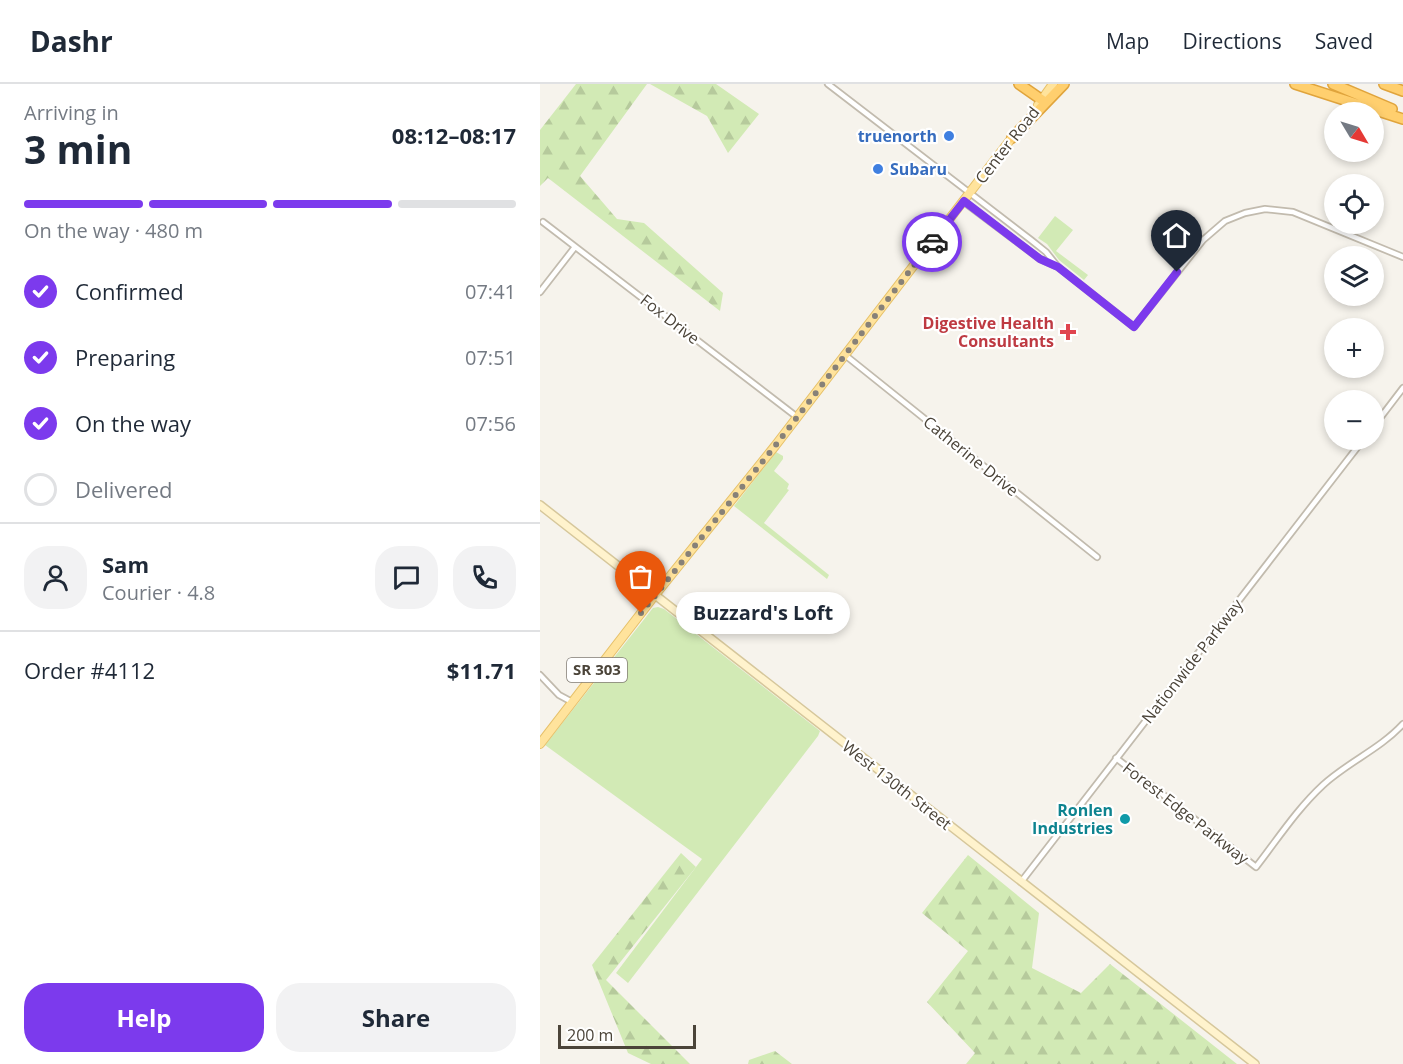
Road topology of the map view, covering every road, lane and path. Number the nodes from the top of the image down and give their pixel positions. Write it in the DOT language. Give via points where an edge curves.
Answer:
graph roads {
  1 [pos="828,84"];
  2 [pos="1019,84"];
  3 [pos="1053,84"];
  4 [pos="1064,84"];
  5 [pos="1295,84"];
  6 [pos="1333,84"];
  7 [pos="1384,84"];
  8 [pos="1398,84"];
  9 [pos="1403,87"];
  10 [pos="1403,91"];
  11 [pos="1042,100"];
  12 [pos="1403,116"];
  13 [pos="1012,138"];
  14 [pos="970,193"];
  15 [pos="964,201"];
  16 [pos="543,222"];
  17 [pos="575,247"];
  18 [pos="1403,256"];
  19 [pos="1058,267"];
  20 [pos="540,292"];
  21 [pos="844,355"];
  22 [pos="1403,388"];
  23 [pos="1384,413"];
  24 [pos="796,417"];
  25 [pos="1355,450"];
  26 [pos="541,508"];
  27 [pos="1097,556"];
  28 [pos="655,595"];
  29 [pos="540,675"];
  30 [pos="570,701"];
  31 [pos="1403,724"];
  32 [pos="540,744"];
  33 [pos="1116,758"];
  34 [pos="1021,882"];
  35 [pos="1255,1064"];
  1 -- 14 [label="street"];
  2 -- 11 [label="highway"];
  3 -- 11 [label="main road, Center Road / SR 303"];
  4 -- 13 [label="highway"];
  5 -- 12 [label="highway"];
  6 -- 12 [label="highway"];
  7 -- 10 [label="highway"];
  8 -- 9 [label="highway"];
  11 -- 13 [label="main road, Center Road / SR 303"];
  13 -- 14 [label="main road, Center Road / SR 303"];
  14 -- 15 [label="main road, Center Road / SR 303"];
  14 -- 19 [label="street" via="1031,240"];
  15 -- 19 [label="street" via="1040,259"];
  15 -- 21 [label="main road, Center Road / SR 303"];
  16 -- 17 [label="street, Fox Drive"];
  17 -- 20 [label="street"];
  17 -- 24 [label="street, Fox Drive"];
  18 -- 19 [label="street" via="1295,212 1265,208 1245,213 1225,221 1203,240 1134,327"];
  21 -- 24 [label="main road, Center Road / SR 303"];
  21 -- 27 [label="street, Catherine Drive"];
  22 -- 23 [label="street"];
  24 -- 28 [label="main road, Center Road / SR 303"];
  25 -- 33 [label="street, Nationwide Parkway"];
  26 -- 28 [label="main road, West 130th Street"];
  28 -- 30 [label="main road, Center Road / SR 303"];
  28 -- 34 [label="main road, West 130th Street"];
  29 -- 30 [label="street"];
  30 -- 32 [label="main road, Center Road / SR 303"];
  31 -- 33 [label="street, Forest Edge Parkway" via="1314,794 1256,867"];
  33 -- 34 [label="street, Nationwide Parkway"];
  34 -- 35 [label="main road, West 130th Street"];
}
